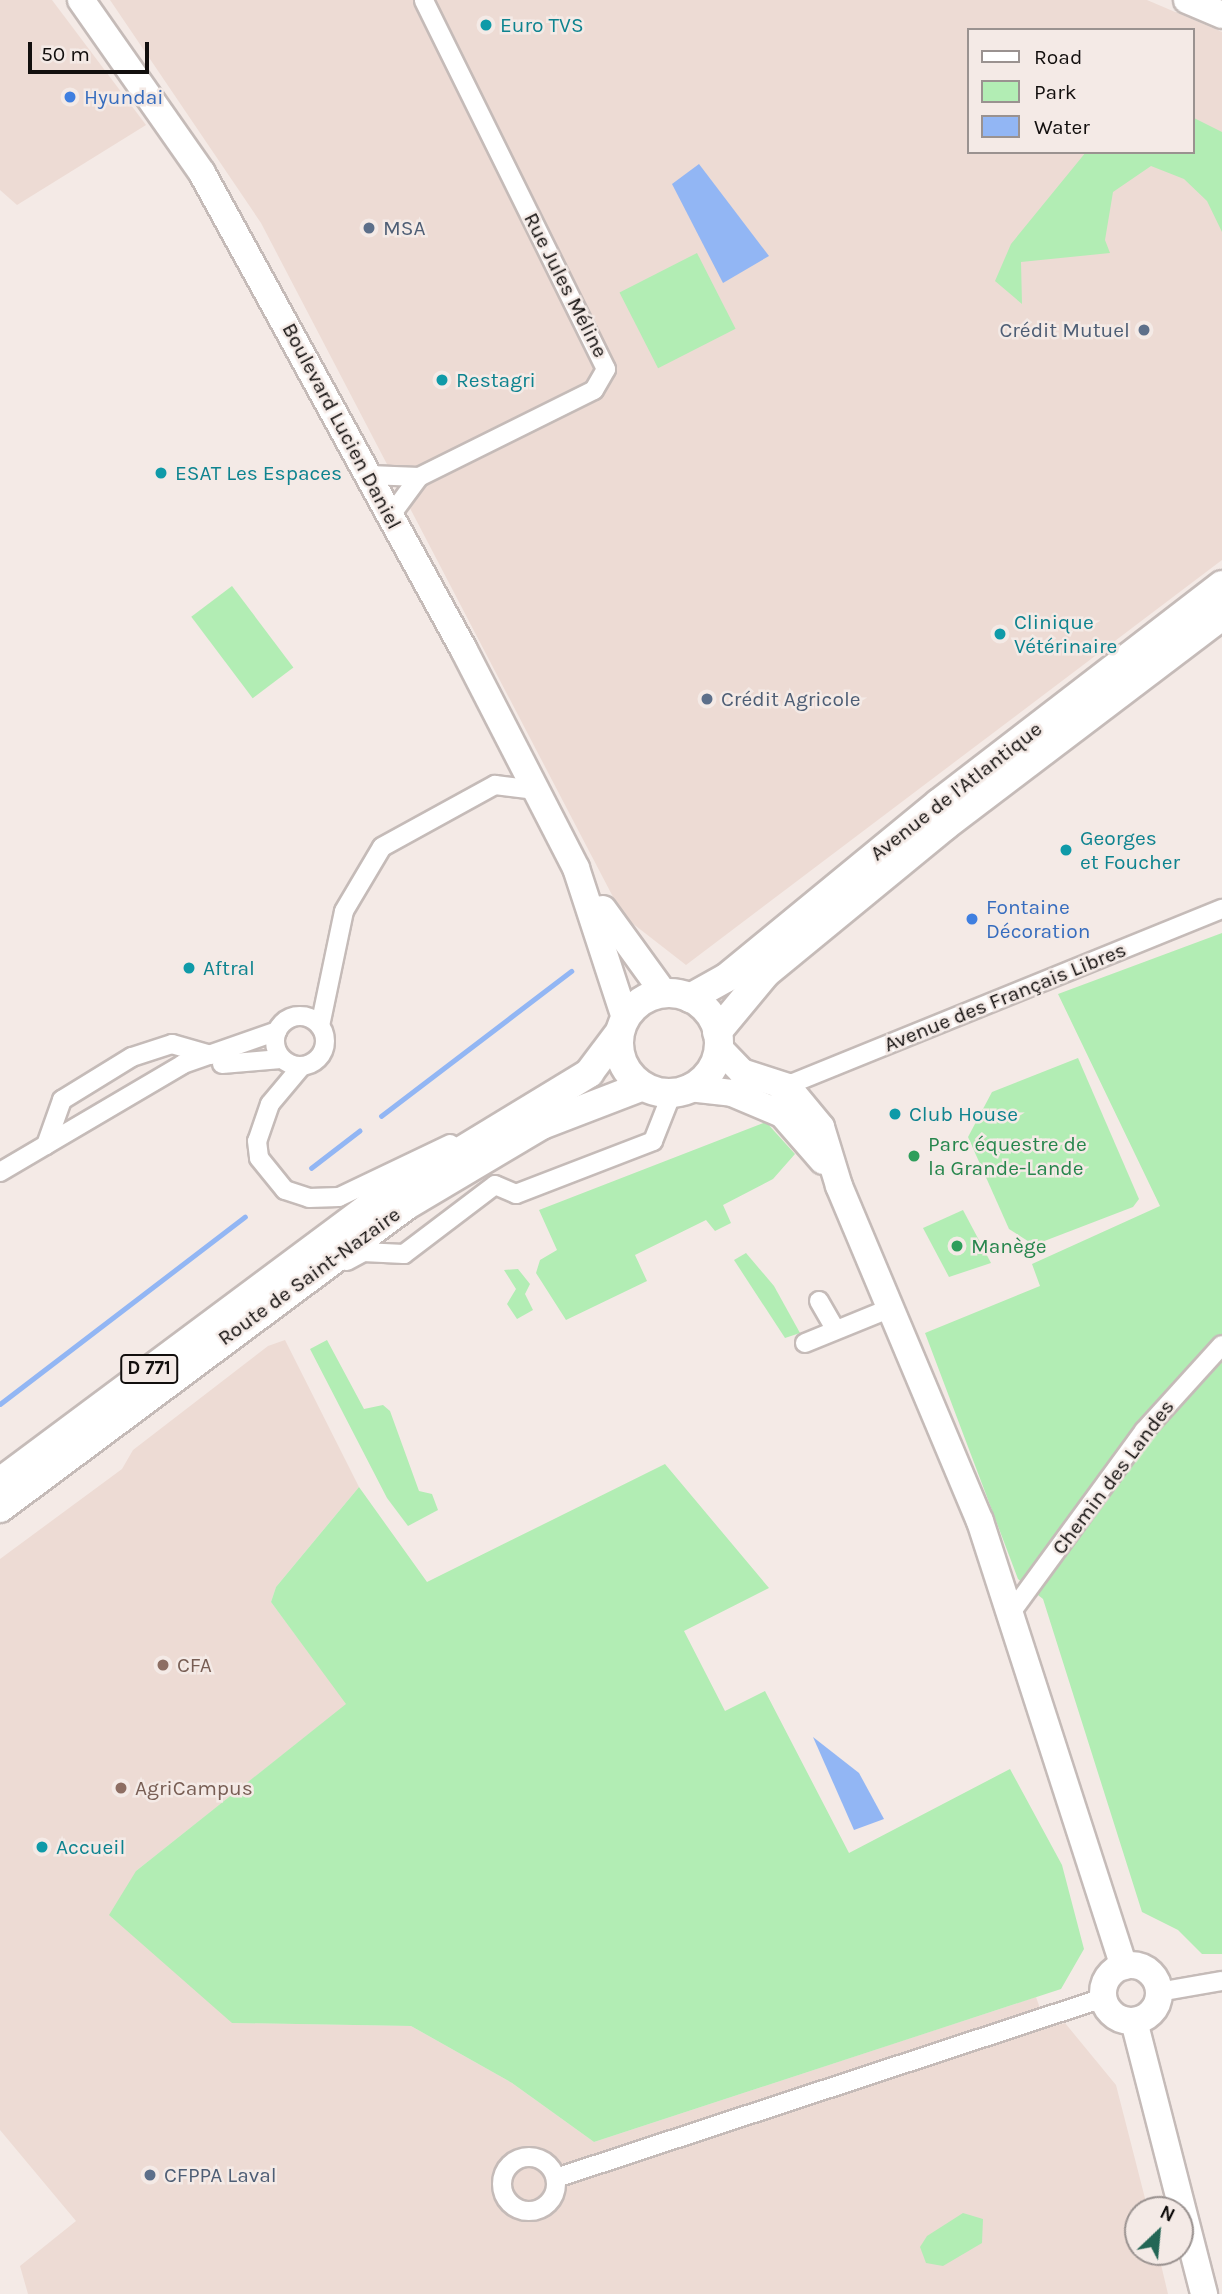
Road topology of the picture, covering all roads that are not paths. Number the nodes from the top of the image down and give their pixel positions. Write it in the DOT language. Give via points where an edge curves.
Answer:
graph roads {
  1 [pos="81,0"];
  2 [pos="424,0"];
  3 [pos="1187,0"];
  4 [pos="1222,15"];
  5 [pos="369,475"];
  6 [pos="419,477"];
  7 [pos="391,515"];
  8 [pos="1222,584"];
  9 [pos="1222,617"];
  10 [pos="536,790"];
  11 [pos="576,868"];
  12 [pos="1222,909"];
  13 [pos="663,992"];
  14 [pos="690,998"];
  15 [pos="320,1026"];
  16 [pos="622,1026"];
  17 [pos="277,1031"];
  18 [pos="718,1040"];
  19 [pos="210,1055"];
  20 [pos="281,1059"];
  21 [pos="301,1067"];
  22 [pos="170,1073"];
  23 [pos="643,1086"];
  24 [pos="788,1087"];
  25 [pos="680,1090"];
  26 [pos="740,1095"];
  27 [pos="535,1103"];
  28 [pos="47,1144"];
  29 [pos="492,1152"];
  30 [pos="0,1172"];
  31 [pos="495,1185"];
  32 [pos="839,1186"];
  33 [pos="819,1301"];
  34 [pos="893,1307"];
  35 [pos="259,1311"];
  36 [pos="835,1329"];
  37 [pos="805,1343"];
  38 [pos="1222,1345"];
  39 [pos="0,1482"];
  40 [pos="0,1508"];
  41 [pos="1010,1614"];
  42 [pos="1124,1966"];
  43 [pos="1222,1981"];
  44 [pos="1158,1992"];
  45 [pos="1103,1998"];
  46 [pos="1134,2021"];
  47 [pos="556,2178"];
  48 [pos="1204,2294"];
  1 -- 5 [label="street, Boulevard Lucien Daniel" via="202,173"];
  2 -- 6 [label="street, Rue Jules Méline" via="607,363 593,390"];
  3 -- 4 [label="street"];
  5 -- 6 [label="street"];
  5 -- 7 [label="street, Boulevard Lucien Daniel"];
  6 -- 7 [label="street, Rue Jules Méline"];
  7 -- 10 [label="street, Boulevard Lucien Daniel"];
  8 -- 14 [label="main road, Avenue de l'Atlantique" via="939,803 726,978"];
  9 -- 18 [label="main road, Avenue de l'Atlantique" via="945,826 777,964"];
  10 -- 11 [label="street, Boulevard Lucien Daniel"];
  10 -- 15 [label="street" via="495,785 382,847 344,911"];
  11 -- 13 [label="street, Boulevard Lucien Daniel"];
  11 -- 16 [label="street, Boulevard Lucien Daniel"];
  12 -- 24 [label="street, Avenue des Français Libres"];
  13 -- 14 [label="main road"];
  13 -- 16 [label="main road" via="646,997"];
  14 -- 18 [label="main road"];
  15 -- 17 [label="street" via="302,1016"];
  15 -- 21 [label="street" via="321,1056"];
  16 -- 23 [label="main road" via="623,1063"];
  16 -- 27 [label="main road, Route de Saint-Nazaire" via="589,1073"];
  17 -- 19 [label="street"];
  17 -- 20 [label="street"];
  18 -- 24 [label="street" via="742,1072"];
  18 -- 25 [label="main road" via="710,1070"];
  19 -- 22 [label="street"];
  19 -- 28 [label="street" via="172,1044 131,1057 62,1100"];
  20 -- 21 [label="street"];
  20 -- 22 [label="street"];
  21 -- 27 [label="street" via="270,1104 257,1141 268,1174 285,1190 309,1198 363,1187"];
  22 -- 28 [label="street"];
  23 -- 25 [label="main road"];
  23 -- 29 [label="main road, Route de Saint-Nazaire" via="600,1098"];
  24 -- 26 [label="street, Avenue des Français Libres" via="782,1093"];
  24 -- 32 [label="street" via="821,1127"];
  25 -- 26 [label="street"];
  25 -- 31 [label="street" via="653,1141 516,1194"];
  26 -- 32 [label="street" via="799,1129"];
  27 -- 39 [label="main road, Route de Saint-Nazaire / D 771" via="320,1241"];
  28 -- 30 [label="street"];
  29 -- 31 [label="street"];
  29 -- 35 [label="main road, Route de Saint-Nazaire"];
  31 -- 35 [label="street" via="404,1254 363,1252"];
  32 -- 34 [label="street"];
  33 -- 36 [label="street"];
  34 -- 36 [label="street"];
  34 -- 41 [label="street" via="944,1425"];
  35 -- 40 [label="main road, Route de Saint-Nazaire"];
  36 -- 37 [label="street"];
  38 -- 41 [label="street, Chemin des Landes" via="1144,1431"];
  41 -- 42 [label="street"];
  42 -- 44 [label="street" via="1147,1971"];
  42 -- 45 [label="street" via="1105,1982"];
  43 -- 44 [label="street"];
  44 -- 46 [label="street" via="1149,2014"];
  45 -- 46 [label="street" via="1118,2018"];
  45 -- 47 [label="street"];
  46 -- 48 [label="street"];
}
